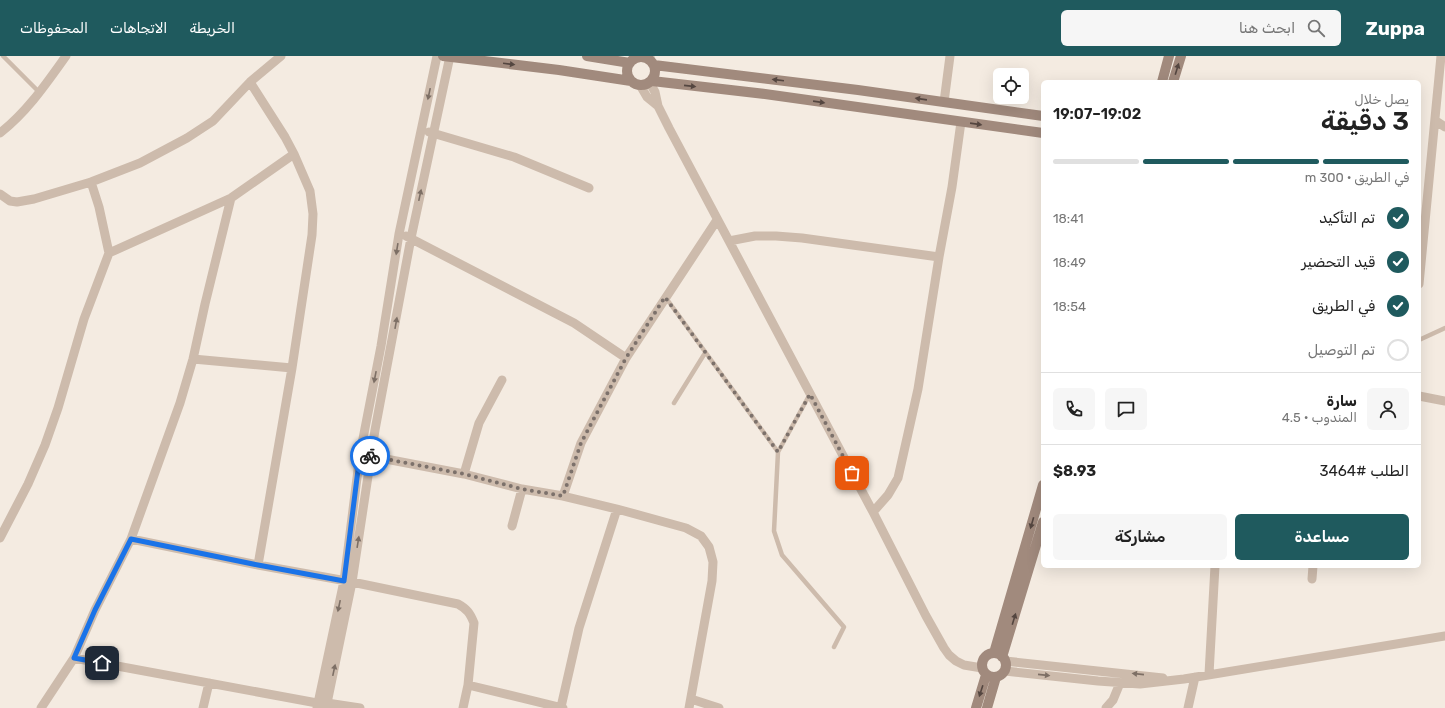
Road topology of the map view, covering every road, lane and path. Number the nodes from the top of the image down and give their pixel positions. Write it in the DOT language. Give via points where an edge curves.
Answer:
graph roads {
  1 [pos="3,56"];
  2 [pos="66,56"];
  3 [pos="281,56"];
  4 [pos="437,56"];
  5 [pos="447,56"];
  6 [pos="587,56"];
  7 [pos="950,56"];
  8 [pos="1170,56"];
  9 [pos="1181,56"];
  10 [pos="1441,56"];
  11 [pos="633,59"];
  12 [pos="651,60"];
  13 [pos="1163,80"];
  14 [pos="1174,80"];
  15 [pos="250,82"];
  16 [pos="651,82"];
  17 [pos="635,83"];
  18 [pos="40,93"];
  19 [pos="944,102"];
  20 [pos="658,106"];
  21 [pos="1041,116"];
  22 [pos="1436,120"];
  23 [pos="961,122"];
  24 [pos="1445,127"];
  25 [pos="421,130"];
  26 [pos="0,133"];
  27 [pos="434,133"];
  28 [pos="1041,133"];
  29 [pos="294,154"];
  30 [pos="91,182"];
  31 [pos="589,188"];
  32 [pos="0,194"];
  33 [pos="231,198"];
  34 [pos="717,220"];
  35 [pos="399,234"];
  36 [pos="411,238"];
  37 [pos="729,242"];
  38 [pos="109,254"];
  39 [pos="939,258"];
  40 [pos="1421,265"];
  41 [pos="665,297"];
  42 [pos="1445,328"];
  43 [pos="1421,339"];
  44 [pos="705,353"];
  45 [pos="626,358"];
  46 [pos="193,359"];
  47 [pos="292,368"];
  48 [pos="502,380"];
  49 [pos="810,394"];
  50 [pos="1421,396"];
  51 [pos="1445,401"];
  52 [pos="674,403"];
  53 [pos="778,452"];
  54 [pos="360,454"];
  55 [pos="372,457"];
  56 [pos="464,474"];
  57 [pos="522,489"];
  58 [pos="1041,494"];
  59 [pos="563,496"];
  60 [pos="616,509"];
  61 [pos="873,512"];
  62 [pos="512,526"];
  63 [pos="1041,529"];
  64 [pos="0,538"];
  65 [pos="131,539"];
  66 [pos="258,565"];
  67 [pos="1215,568"];
  68 [pos="1312,568"];
  69 [pos="1312,579"];
  70 [pos="348,582"];
  71 [pos="1445,636"];
  72 [pos="834,647"];
  73 [pos="74,658"];
  74 [pos="1002,660"];
  75 [pos="988,673"];
  76 [pos="1209,674"];
  77 [pos="1195,677"];
  78 [pos="1176,680"];
  79 [pos="208,683"];
  80 [pos="1120,683"];
  81 [pos="468,685"];
  82 [pos="690,703"];
  83 [pos="327,705"];
  84 [pos="317,706"];
  85 [pos="41,708"];
  86 [pos="203,708"];
  87 [pos="360,708"];
  88 [pos="463,708"];
  89 [pos="562,708"];
  90 [pos="719,708"];
  91 [pos="976,708"];
  92 [pos="987,708"];
  93 [pos="1106,708"];
  94 [pos="1188,708"];
  1 -- 18 [label="lane"];
  2 -- 18 [label="street"];
  3 -- 15 [label="street"];
  4 -- 25 [label="street, one-way"];
  5 -- 17 [label="street, one-way" via="559,70"];
  5 -- 27 [label="street"];
  6 -- 11 [label="street"];
  7 -- 19 [label="street"];
  8 -- 13 [label="street"];
  14 -- 9 [label="street, one-way"];
  10 -- 22 [label="street"];
  11 -- 12 [label="street" via="640,57"];
  11 -- 17 [label="street" via="627,72"];
  12 -- 16 [label="street" via="655,75"];
  19 -- 12 [label="street, one-way"];
  15 -- 29 [label="street"];
  15 -- 30 [label="street" via="219,116 200,130 140,163"];
  16 -- 17 [label="street"];
  16 -- 20 [label="street"];
  16 -- 23 [label="street, one-way" via="765,94"];
  17 -- 20 [label="street"];
  18 -- 26 [label="street"];
  19 -- 21 [label="street"];
  20 -- 34 [label="street"];
  22 -- 24 [label="street"];
  22 -- 40 [label="street"];
  23 -- 28 [label="street, one-way"];
  23 -- 39 [label="street"];
  25 -- 27 [label="street"];
  25 -- 35 [label="street"];
  27 -- 31 [label="street" via="514,158"];
  36 -- 27 [label="street, one-way"];
  29 -- 33 [label="street"];
  29 -- 47 [label="street" via="310,191 313,214"];
  30 -- 32 [label="street" via="17,202 10,201"];
  30 -- 38 [label="street"];
  33 -- 38 [label="street"];
  33 -- 46 [label="street"];
  34 -- 37 [label="street"];
  34 -- 41 [label="street"];
  35 -- 36 [label="street"];
  35 -- 54 [label="street, one-way"];
  36 -- 45 [label="street" via="574,323"];
  55 -- 36 [label="street, one-way"];
  37 -- 39 [label="street" via="755,236 776,236"];
  37 -- 49 [label="street"];
  38 -- 64 [label="street" via="84,319 45,445"];
  39 -- 61 [label="street" via="918,389 898,478 888,495"];
  41 -- 44 [label="lane"];
  41 -- 45 [label="street"];
  42 -- 43 [label="lane"];
  44 -- 52 [label="lane"];
  44 -- 53 [label="lane"];
  45 -- 59 [label="street" via="581,443"];
  46 -- 47 [label="street"];
  46 -- 65 [label="street" via="180,403"];
  47 -- 66 [label="street"];
  48 -- 56 [label="street" via="479,423"];
  49 -- 53 [label="lane"];
  49 -- 61 [label="street"];
  50 -- 51 [label="street"];
  53 -- 72 [label="lane" via="774,531 782,555 844,627"];
  54 -- 55 [label="street"];
  54 -- 70 [label="street"];
  55 -- 56 [label="street"];
  70 -- 55 [label="street, one-way"];
  56 -- 57 [label="street"];
  57 -- 59 [label="street"];
  57 -- 62 [label="street"];
  58 -- 74 [label="street, one-way"];
  59 -- 60 [label="street"];
  60 -- 82 [label="street" via="686,528 701,536 708,547 713,562 712,581"];
  60 -- 89 [label="street" via="579,628"];
  61 -- 75 [label="street" via="944,648 956,661"];
  74 -- 63 [label="street, one-way"];
  65 -- 66 [label="street"];
  65 -- 73 [label="street"];
  66 -- 70 [label="street"];
  67 -- 76 [label="street"];
  68 -- 69 [label="street"];
  70 -- 81 [label="street" via="448,601 466,609 474,623"];
  83 -- 70 [label="street, one-way"];
  70 -- 84 [label="street, one-way"];
  71 -- 76 [label="street"];
  73 -- 79 [label="street"];
  73 -- 85 [label="street"];
  74 -- 75 [label="street" via="1000,676"];
  74 -- 75 [label="street" via="986,656 982,663"];
  78 -- 74 [label="street, one-way" via="1142,674"];
  74 -- 80 [label="street, one-way"];
  75 -- 91 [label="street, one-way"];
  75 -- 92 [label="street"];
  76 -- 77 [label="street"];
  77 -- 78 [label="street"];
  77 -- 94 [label="street"];
  78 -- 80 [label="street" via="1140,684"];
  79 -- 84 [label="street"];
  79 -- 86 [label="street"];
  80 -- 93 [label="street" via="1113,700"];
  81 -- 88 [label="street"];
  81 -- 89 [label="street"];
  82 -- 90 [label="street"];
  83 -- 84 [label="street"];
  83 -- 87 [label="street"];
}
